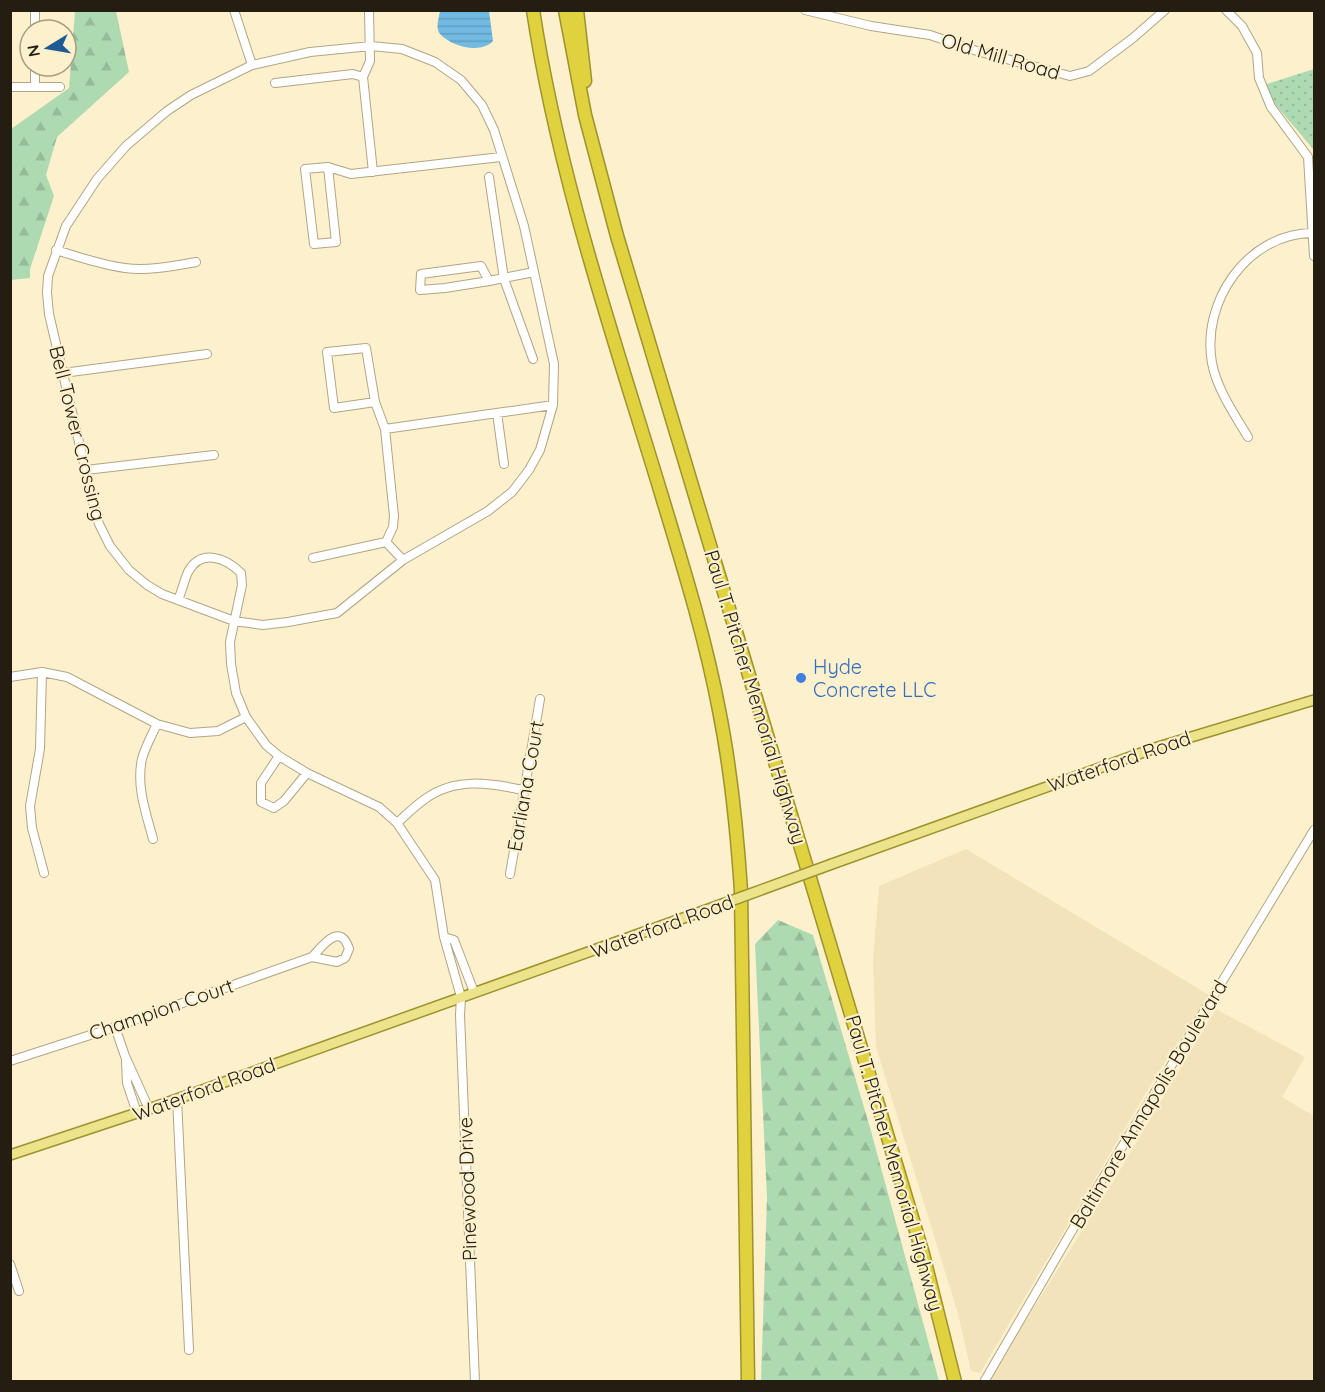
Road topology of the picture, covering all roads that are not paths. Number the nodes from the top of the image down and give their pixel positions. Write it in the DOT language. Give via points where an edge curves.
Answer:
graph roads {
  1 [pos="234,10"];
  2 [pos="369,10"];
  3 [pos="527,10"];
  4 [pos="533,10"];
  5 [pos="566,10"];
  6 [pos="577,10"];
  7 [pos="805,10"];
  8 [pos="1166,10"];
  9 [pos="1226,10"];
  10 [pos="818,12"];
  11 [pos="370,46"];
  12 [pos="252,65"];
  13 [pos="363,76"];
  14 [pos="35,78"];
  15 [pos="275,83"];
  16 [pos="10,87"];
  17 [pos="35,87"];
  18 [pos="60,87"];
  19 [pos="547,91"];
  20 [pos="585,115"];
  21 [pos="501,157"];
  22 [pos="328,167"];
  23 [pos="374,172"];
  24 [pos="489,177"];
  25 [pos="1312,233"];
  26 [pos="56,250"];
  27 [pos="1314,256"];
  28 [pos="196,262"];
  29 [pos="534,272"];
  30 [pos="504,279"];
  31 [pos="489,280"];
  32 [pos="207,354"];
  33 [pos="532,359"];
  34 [pos="63,373"];
  35 [pos="375,402"];
  36 [pos="553,405"];
  37 [pos="497,413"];
  38 [pos="384,429"];
  39 [pos="1248,437"];
  40 [pos="214,455"];
  41 [pos="504,464"];
  42 [pos="86,470"];
  43 [pos="386,542"];
  44 [pos="313,558"];
  45 [pos="403,560"];
  46 [pos="178,600"];
  47 [pos="234,621"];
  48 [pos="42,672"];
  49 [pos="10,677"];
  50 [pos="540,699"];
  51 [pos="1314,700"];
  52 [pos="246,717"];
  53 [pos="157,724"];
  54 [pos="279,756"];
  55 [pos="307,773"];
  56 [pos="524,790"];
  57 [pos="397,823"];
  58 [pos="1314,830"];
  59 [pos="153,839"];
  60 [pos="44,873"];
  61 [pos="510,874"];
  62 [pos="444,937"];
  63 [pos="312,957"];
  64 [pos="474,992"];
  65 [pos="461,997"];
  66 [pos="115,1027"];
  67 [pos="125,1056"];
  68 [pos="10,1061"];
  69 [pos="177,1099"];
  70 [pos="149,1109"];
  71 [pos="137,1113"];
  72 [pos="10,1155"];
  73 [pos="10,1264"];
  74 [pos="19,1291"];
  75 [pos="189,1350"];
  76 [pos="984,1380"];
  77 [pos="475,1382"];
  78 [pos="748,1382"];
  79 [pos="955,1382"];
  1 -- 12 [label="street"];
  2 -- 11 [label="street"];
  3 -- 19 [label="highway"];
  4 -- 19 [label="highway, Paul T. Pitcher Memorial Highway"];
  5 -- 20 [label="highway, Paul T. Pitcher Memorial Highway"];
  6 -- 20 [label="highway" via="586,86"];
  7 -- 10 [label="street, Old Mill Road"];
  8 -- 10 [label="street, Old Mill Road" via="1089,70 1070,76 930,35 871,26"];
  9 -- 25 [label="street" via="1242,26 1257,53 1259,78 1271,107 1308,157"];
  11 -- 12 [label="street, Bell Tower Crossing" via="310,52"];
  11 -- 13 [label="street" via="370,62"];
  11 -- 21 [label="street, Bell Tower Crossing" via="402,50 435,62 461,80 482,105"];
  12 -- 26 [label="street, Bell Tower Crossing" via="191,95 126,146 97,179 66,226"];
  13 -- 15 [label="street"];
  13 -- 23 [label="street"];
  14 -- 17 [label="street"];
  16 -- 17 [label="street"];
  17 -- 18 [label="street"];
  19 -- 78 [label="highway, Paul T. Pitcher Memorial Highway" via="582,233 694,605 729,768 741,891"];
  20 -- 79 [label="highway, Paul T. Pitcher Memorial Highway" via="617,236 924,1254"];
  21 -- 23 [label="street"];
  21 -- 29 [label="street, Bell Tower Crossing" via="524,226"];
  22 -- 22 [label="street" via="336,242 314,244 305,169"];
  22 -- 23 [label="street" via="351,174"];
  24 -- 30 [label="street"];
  25 -- 27 [label="street"];
  25 -- 39 [label="street" via="1292,236 1255,253 1226,286 1214,314 1210,346 1214,372"];
  26 -- 28 [label="street" via="127,269"];
  26 -- 34 [label="street, Bell Tower Crossing" via="47,293"];
  29 -- 30 [label="street"];
  29 -- 36 [label="street, Bell Tower Crossing" via="554,364"];
  30 -- 31 [label="street"];
  30 -- 33 [label="street"];
  31 -- 31 [label="street" via="481,266 421,274 420,290"];
  32 -- 34 [label="street"];
  34 -- 42 [label="street, Bell Tower Crossing"];
  35 -- 35 [label="street" via="366,348 327,352 334,408"];
  35 -- 38 [label="street"];
  36 -- 37 [label="street"];
  36 -- 45 [label="street, Bell Tower Crossing" via="540,450 512,492 488,511"];
  37 -- 38 [label="street"];
  37 -- 41 [label="street"];
  38 -- 43 [label="street" via="394,516"];
  40 -- 42 [label="street"];
  42 -- 46 [label="street, Bell Tower Crossing" via="99,524 110,546 134,574"];
  43 -- 44 [label="street"];
  43 -- 45 [label="street"];
  45 -- 47 [label="street, Bell Tower Crossing" via="337,613 263,625"];
  46 -- 47 [label="street, Bell Tower Crossing"];
  46 -- 47 [label="street, Pinewood Drive" via="189,571 200,559 225,560 241,573"];
  47 -- 52 [label="street, Pinewood Drive" via="231,664 236,693"];
  48 -- 49 [label="street"];
  48 -- 53 [label="street" via="85,685"];
  48 -- 60 [label="street" via="40,749 30,806"];
  50 -- 56 [label="street, Earliana Court"];
  51 -- 64 [label="main road, Waterford Road, bridge" via="1158,747"];
  52 -- 53 [label="street" via="218,731 195,733"];
  52 -- 54 [label="street, Pinewood Drive"];
  53 -- 59 [label="street" via="142,759 140,780"];
  54 -- 55 [label="street, Pinewood Drive"];
  54 -- 55 [label="street" via="261,783 261,802 274,807 284,801"];
  55 -- 57 [label="street, Pinewood Drive" via="379,807"];
  56 -- 57 [label="street" via="464,783 439,790"];
  56 -- 61 [label="street, Earliana Court"];
  57 -- 62 [label="street, Pinewood Drive" via="435,880"];
  58 -- 76 [label="street, Baltimore Annapolis Boulevard"];
  62 -- 64 [label="street" via="454,940"];
  62 -- 65 [label="street, Pinewood Drive"];
  63 -- 63 [label="street, Champion Court" via="337,962 345,958 349,949 345,940 332,937"];
  63 -- 66 [label="street, Champion Court"];
  64 -- 65 [label="main road, Waterford Road"];
  65 -- 69 [label="main road, Waterford Road"];
  65 -- 77 [label="street, Pinewood Drive"];
  66 -- 67 [label="street"];
  66 -- 68 [label="street, Champion Court"];
  67 -- 70 [label="street"];
  67 -- 71 [label="street" via="127,1083"];
  69 -- 70 [label="main road, Waterford Road"];
  69 -- 75 [label="street"];
  70 -- 71 [label="main road, Waterford Road"];
  71 -- 72 [label="main road, Waterford Road"];
  73 -- 74 [label="street"];
}
